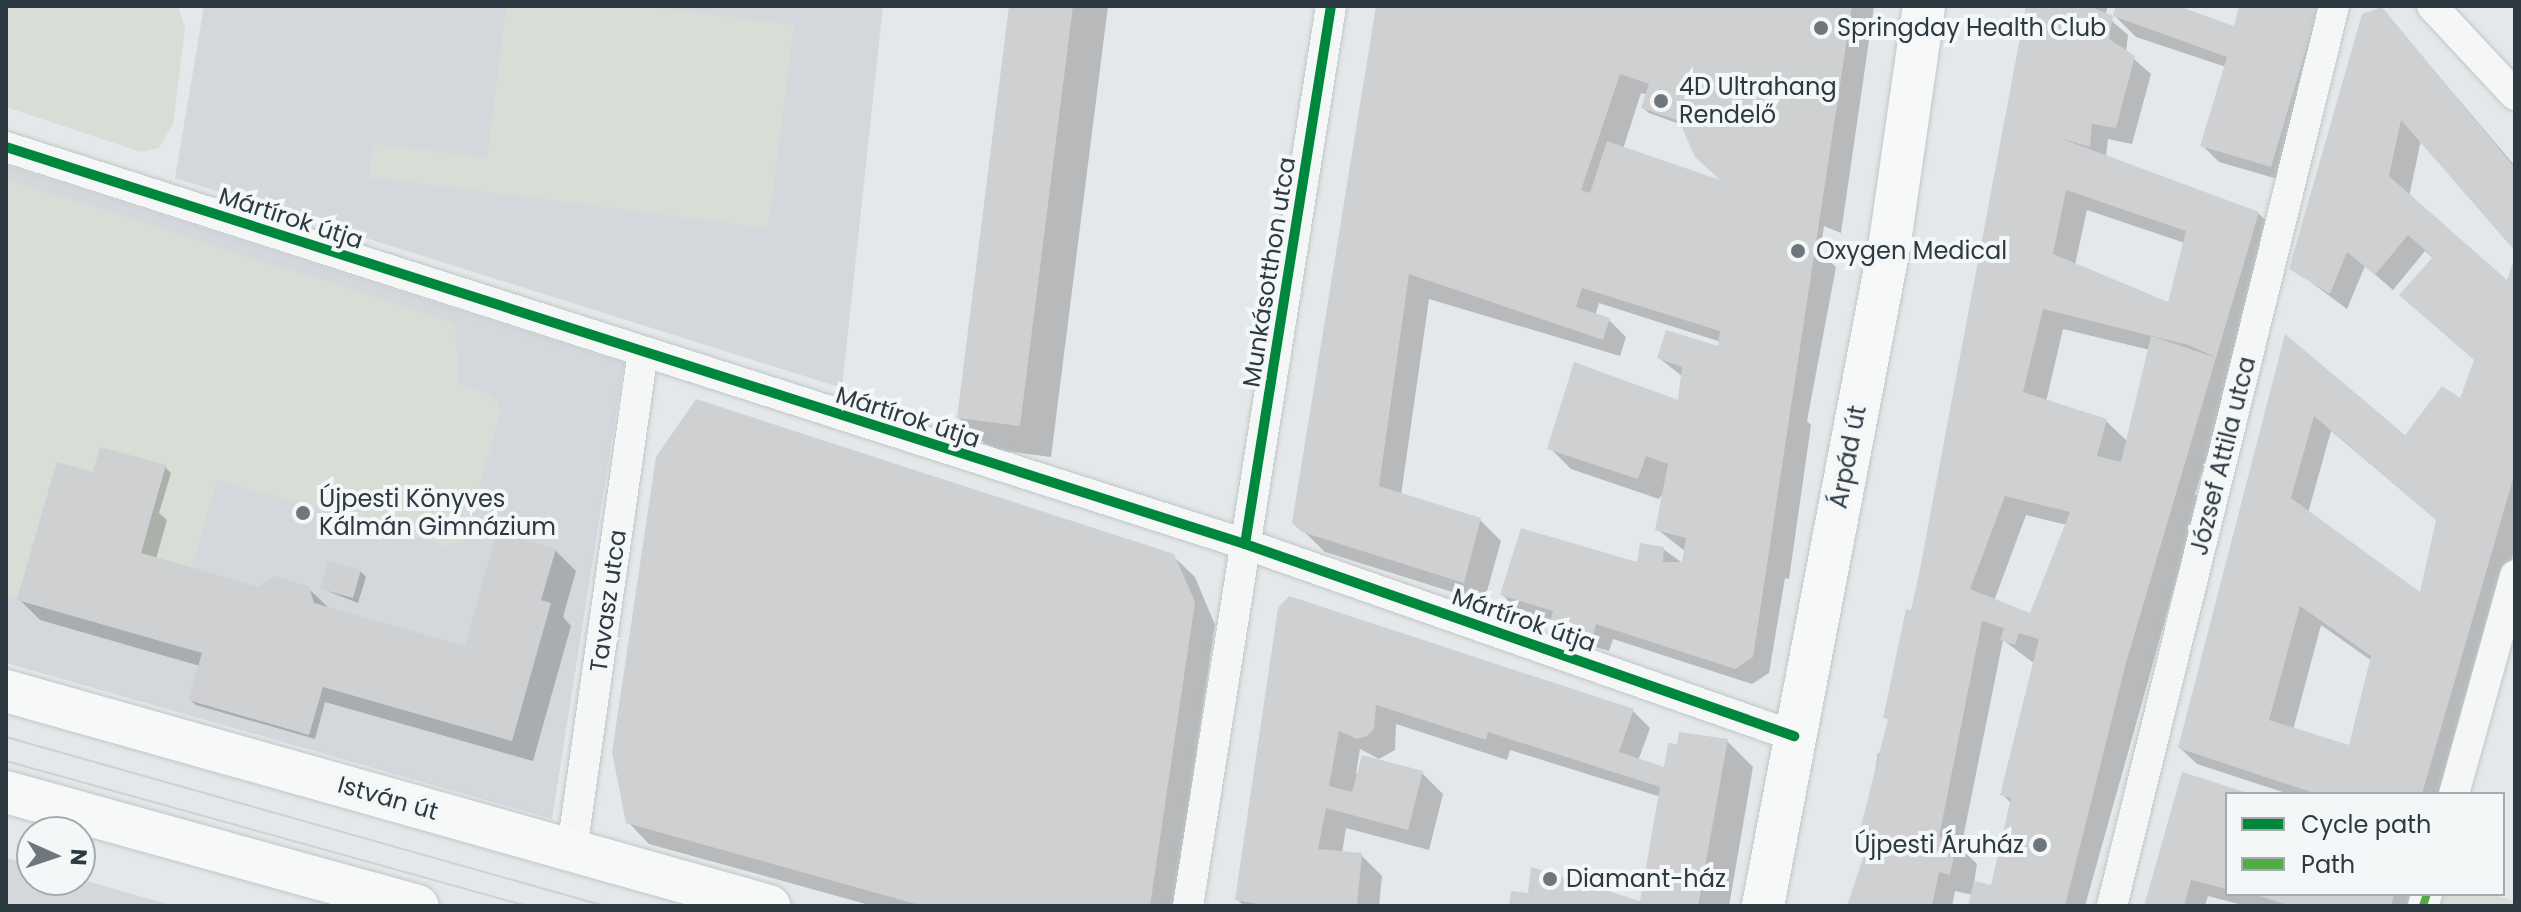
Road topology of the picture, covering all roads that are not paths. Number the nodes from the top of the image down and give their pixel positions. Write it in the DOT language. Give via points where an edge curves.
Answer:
graph roads {
  1 [pos="1331,6"];
  2 [pos="1924,6"];
  3 [pos="2334,6"];
  4 [pos="2432,6"];
  5 [pos="2515,95"];
  6 [pos="6,147"];
  7 [pos="643,352"];
  8 [pos="1245,544"];
  9 [pos="2515,575"];
  10 [pos="6,691"];
  11 [pos="1794,736"];
  12 [pos="6,792"];
  13 [pos="2455,792"];
  14 [pos="572,849"];
  15 [pos="417,906"];
  16 [pos="769,906"];
  17 [pos="1188,906"];
  18 [pos="1763,906"];
  19 [pos="2112,906"];
  1 -- 8 [label="street, Munkásotthon utca"];
  2 -- 11 [label="main road, Árpád út" via="1892,228"];
  3 -- 19 [label="street, József Attila utca"];
  4 -- 5 [label="street"];
  6 -- 7 [label="street, Mártírok útja"];
  7 -- 8 [label="street, Mártírok útja"];
  7 -- 14 [label="street, Tavasz utca"];
  8 -- 11 [label="street, Mártírok útja"];
  8 -- 17 [label="street, Munkásotthon utca"];
  9 -- 13 [label="street"];
  10 -- 14 [label="main road, István út"];
  11 -- 18 [label="main road, Árpád út"];
  12 -- 15 [label="main road"];
  14 -- 16 [label="main road, István út"];
}
